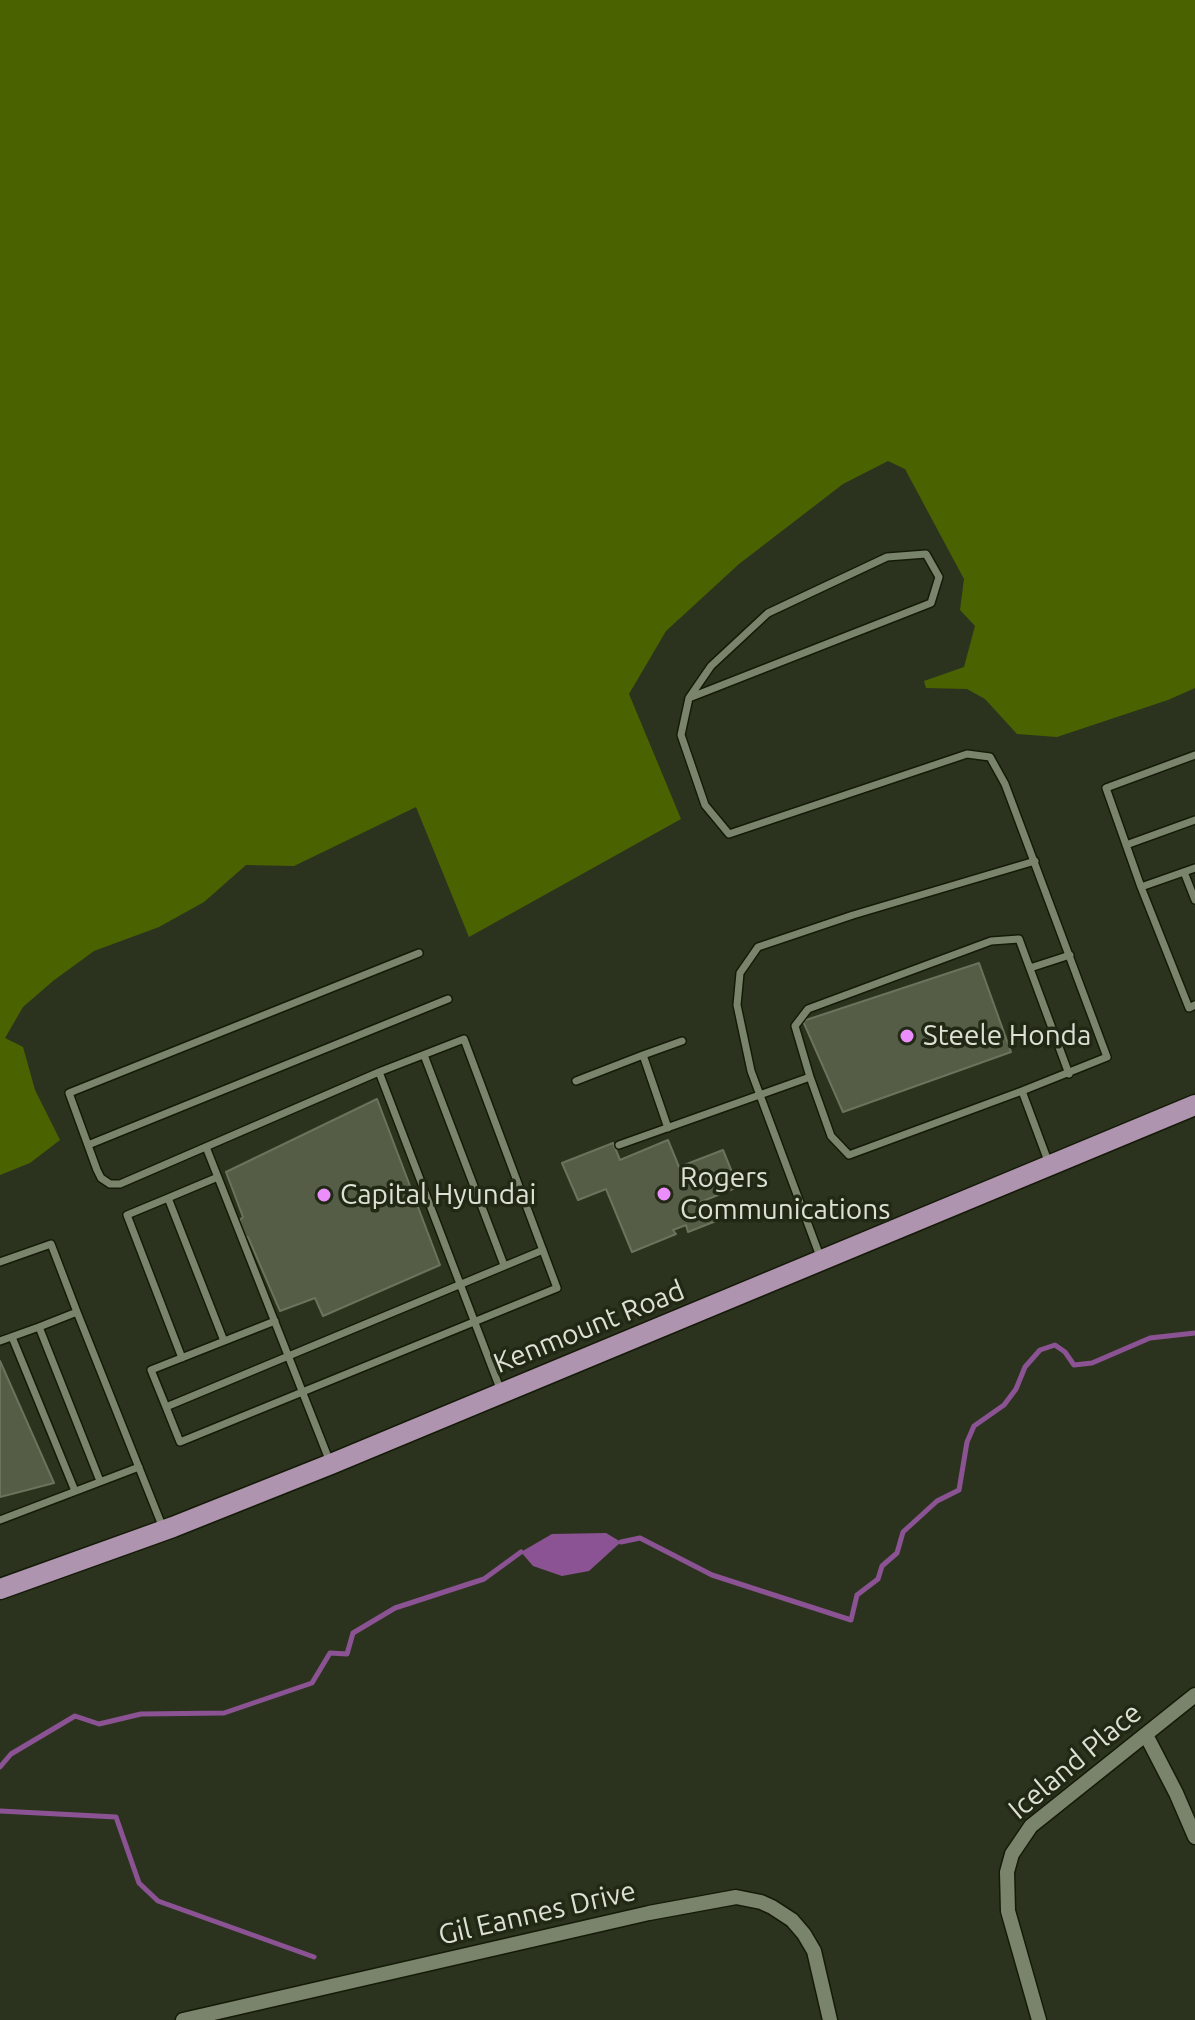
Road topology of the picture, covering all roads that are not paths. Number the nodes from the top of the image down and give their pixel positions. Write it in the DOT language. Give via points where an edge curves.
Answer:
graph roads {
  1 [pos="689,698"];
  2 [pos="1195,755"];
  3 [pos="1195,820"];
  4 [pos="1126,845"];
  5 [pos="1035,861"];
  6 [pos="1195,868"];
  7 [pos="1184,872"];
  8 [pos="1141,887"];
  9 [pos="1195,900"];
  10 [pos="419,953"];
  11 [pos="1070,955"];
  12 [pos="1030,968"];
  13 [pos="448,999"];
  14 [pos="1195,1005"];
  15 [pos="682,1041"];
  16 [pos="424,1055"];
  17 [pos="643,1055"];
  18 [pos="379,1072"];
  19 [pos="1069,1074"];
  20 [pos="810,1077"];
  21 [pos="576,1081"];
  22 [pos="1022,1091"];
  23 [pos="759,1096"];
  24 [pos="1195,1105"];
  25 [pos="668,1128"];
  26 [pos="88,1145"];
  27 [pos="619,1145"];
  28 [pos="206,1147"];
  29 [pos="1050,1166"];
  30 [pos="218,1177"];
  31 [pos="168,1198"];
  32 [pos="543,1250"];
  33 [pos="821,1261"];
  34 [pos="0,1262"];
  35 [pos="504,1265"];
  36 [pos="460,1283"];
  37 [pos="77,1312"];
  38 [pos="275,1321"];
  39 [pos="475,1322"];
  40 [pos="39,1327"];
  41 [pos="12,1337"];
  42 [pos="0,1341"];
  43 [pos="224,1341"];
  44 [pos="288,1355"];
  45 [pos="182,1358"];
  46 [pos="303,1393"];
  47 [pos="502,1393"];
  48 [pos="166,1407"];
  49 [pos="331,1464"];
  50 [pos="139,1467"];
  51 [pos="100,1481"];
  52 [pos="75,1491"];
  53 [pos="0,1520"];
  54 [pos="163,1530"];
  55 [pos="0,1589"];
  56 [pos="1195,1695"];
  57 [pos="1146,1735"];
  58 [pos="1195,1837"];
  59 [pos="249,2013"];
  60 [pos="183,2020"];
  61 [pos="830,2020"];
  62 [pos="1039,2020"];
  1 -- 1 [label="lane" via="931,603 939,577 926,554 887,557 812,591 768,613 711,666"];
  1 -- 5 [label="lane" via="681,735 705,805 729,834 967,754 990,757"];
  2 -- 4 [label="lane" via="1106,788"];
  3 -- 4 [label="lane"];
  4 -- 8 [label="lane"];
  5 -- 11 [label="lane"];
  5 -- 23 [label="lane" via="758,947 740,973 737,1005"];
  6 -- 7 [label="lane"];
  7 -- 8 [label="lane"];
  7 -- 9 [label="lane"];
  8 -- 14 [label="lane" via="1189,1008"];
  10 -- 26 [label="lane" via="69,1093"];
  11 -- 12 [label="lane"];
  11 -- 19 [label="lane" via="1107,1057"];
  12 -- 19 [label="lane"];
  12 -- 20 [label="lane" via="1019,939 991,941 808,1009 795,1026"];
  13 -- 26 [label="lane"];
  15 -- 17 [label="lane"];
  16 -- 18 [label="lane"];
  16 -- 32 [label="lane" via="464,1039"];
  16 -- 35 [label="lane"];
  17 -- 21 [label="lane"];
  17 -- 25 [label="lane"];
  18 -- 28 [label="lane"];
  18 -- 36 [label="lane"];
  19 -- 22 [label="lane"];
  20 -- 22 [label="lane" via="831,1136 849,1155"];
  20 -- 23 [label="lane"];
  22 -- 29 [label="lane"];
  23 -- 25 [label="lane"];
  23 -- 33 [label="lane"];
  24 -- 29 [label="main road, Kenmount Road"];
  25 -- 27 [label="lane"];
  26 -- 28 [label="lane" via="101,1178 110,1184"];
  28 -- 30 [label="lane"];
  29 -- 33 [label="main road, Kenmount Road"];
  30 -- 31 [label="lane"];
  30 -- 38 [label="lane"];
  31 -- 43 [label="lane"];
  31 -- 45 [label="lane" via="127,1215"];
  32 -- 35 [label="lane"];
  32 -- 39 [label="lane" via="557,1288"];
  33 -- 47 [label="main road, Kenmount Road"];
  34 -- 37 [label="lane" via="51,1244"];
  35 -- 36 [label="lane"];
  36 -- 39 [label="lane"];
  36 -- 44 [label="lane"];
  37 -- 40 [label="lane"];
  37 -- 50 [label="lane"];
  38 -- 43 [label="lane"];
  38 -- 44 [label="lane"];
  39 -- 46 [label="lane"];
  39 -- 47 [label="lane"];
  40 -- 41 [label="lane"];
  40 -- 51 [label="lane"];
  41 -- 42 [label="lane"];
  41 -- 52 [label="lane"];
  43 -- 45 [label="lane"];
  44 -- 46 [label="lane"];
  44 -- 48 [label="lane"];
  45 -- 48 [label="lane" via="151,1370"];
  46 -- 48 [label="lane" via="180,1442"];
  46 -- 49 [label="lane"];
  47 -- 49 [label="main road, Kenmount Road"];
  49 -- 54 [label="main road, Kenmount Road"];
  50 -- 51 [label="lane"];
  50 -- 54 [label="lane"];
  51 -- 52 [label="lane"];
  52 -- 53 [label="lane"];
  54 -- 55 [label="main road, Kenmount Road"];
  56 -- 57 [label="street, Iceland Place"];
  57 -- 58 [label="street"];
  57 -- 62 [label="street, Iceland Place" via="1031,1826 1012,1854 1008,1911"];
  59 -- 60 [label="street, Gil Eannes Drive"];
  59 -- 61 [label="street, Gil Eannes Drive" via="649,1913 736,1897 772,1907 804,1934 814,1951"];
}
